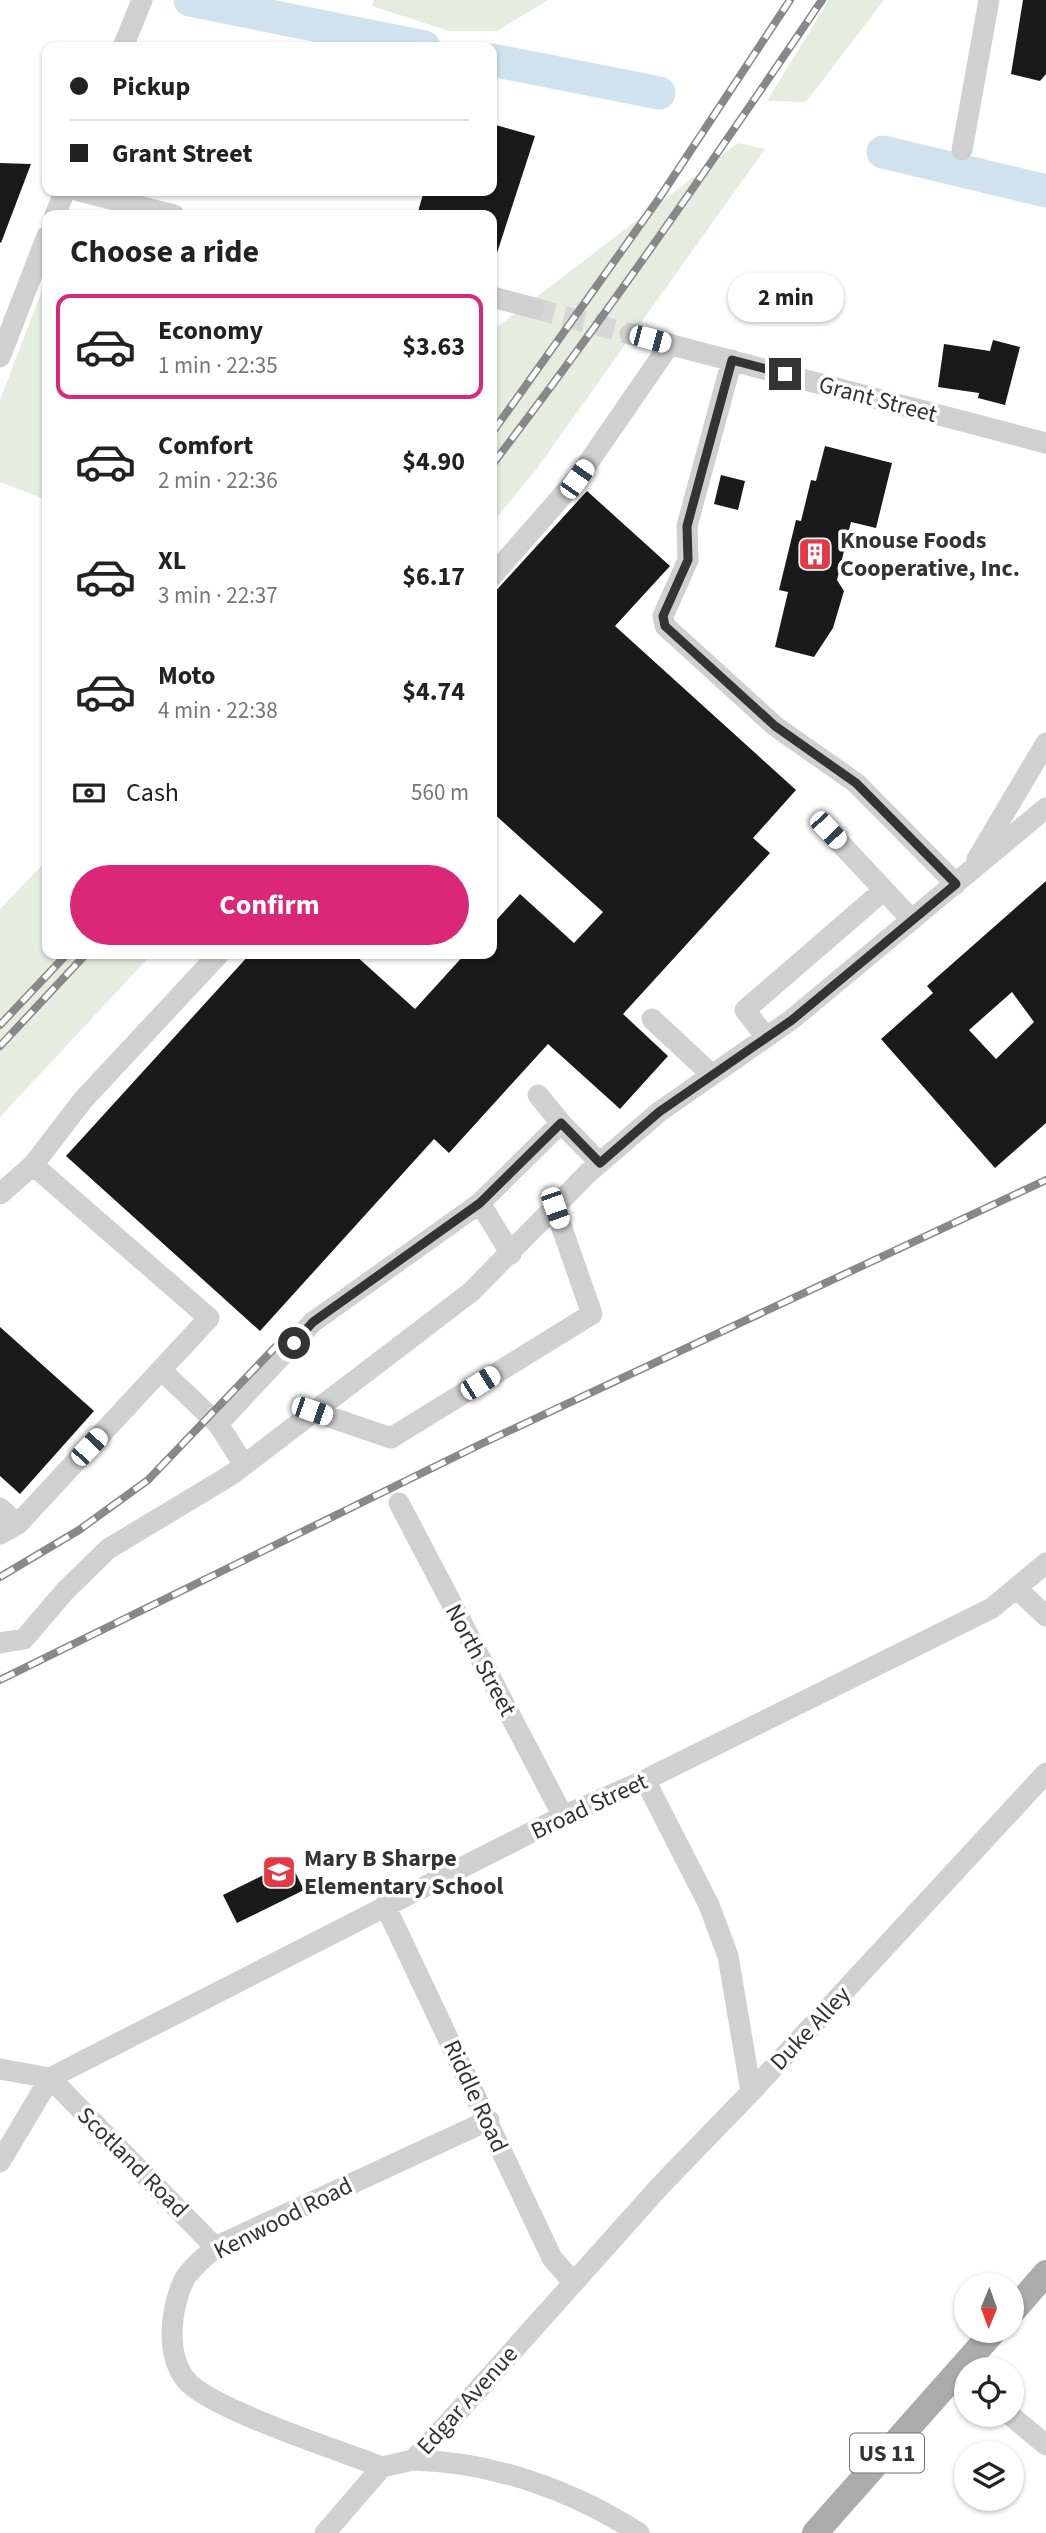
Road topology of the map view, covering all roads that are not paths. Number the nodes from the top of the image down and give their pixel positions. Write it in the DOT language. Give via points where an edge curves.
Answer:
graph roads {
  1 [pos="989,0"];
  2 [pos="141,2"];
  3 [pos="125,42"];
  4 [pos="962,150"];
  5 [pos="99,196"];
  6 [pos="154,210"];
  7 [pos="42,249"];
  8 [pos="497,298"];
  9 [pos="534,308"];
  10 [pos="630,334"];
  11 [pos="670,344"];
  12 [pos="0,357"];
  13 [pos="732,360"];
  14 [pos="1046,443"];
  15 [pos="497,570"];
  16 [pos="1046,743"];
  17 [pos="1046,808"];
  18 [pos="828,830"];
  19 [pos="961,880"];
  20 [pos="884,890"];
  21 [pos="912,920"];
  22 [pos="214,959"];
  23 [pos="652,1019"];
  24 [pos="766,1037"];
  25 [pos="712,1075"];
  26 [pos="538,1095"];
  27 [pos="561,1123"];
  28 [pos="600,1163"];
  29 [pos="33,1165"];
  30 [pos="0,1194"];
  31 [pos="480,1203"];
  32 [pos="555,1208"];
  33 [pos="511,1254"];
  34 [pos="161,1370"];
  35 [pos="312,1411"];
  36 [pos="218,1424"];
  37 [pos="244,1465"];
  38 [pos="399,1503"];
  39 [pos="0,1508"];
  40 [pos="9,1529"];
  41 [pos="1046,1563"];
  42 [pos="1016,1588"];
  43 [pos="1046,1616"];
  44 [pos="0,1643"];
  45 [pos="1046,1773"];
  46 [pos="645,1780"];
  47 [pos="563,1816"];
  48 [pos="385,1905"];
  49 [pos="0,2070"];
  50 [pos="50,2078"];
  51 [pos="751,2092"];
  52 [pos="489,2120"];
  53 [pos="0,2162"];
  54 [pos="215,2247"];
  55 [pos="1046,2273"];
  56 [pos="573,2282"];
  57 [pos="1024,2298"];
  58 [pos="954,2384"];
  59 [pos="1024,2427"];
  60 [pos="1046,2445"];
  61 [pos="413,2460"];
  62 [pos="382,2467"];
  63 [pos="325,2533"];
  64 [pos="639,2533"];
  65 [pos="815,2533"];
  1 -- 4 [label="street"];
  2 -- 3 [label="street"];
  5 -- 6 [label="street"];
  7 -- 12 [label="street"];
  8 -- 9 [label="street"];
  10 -- 11 [label="street, Grant Street"];
  11 -- 13 [label="street, Grant Street"];
  11 -- 15 [label="street" via="577,479"];
  13 -- 14 [label="street, Grant Street"];
  13 -- 19 [label="street" via="687,526 688,560 663,616 665,626 775,726 856,783"];
  16 -- 19 [label="street"];
  17 -- 19 [label="street"];
  18 -- 20 [label="street"];
  19 -- 21 [label="street"];
  20 -- 21 [label="street"];
  20 -- 24 [label="street" via="745,1010"];
  21 -- 24 [label="street"];
  22 -- 29 [label="street" via="83,1100"];
  23 -- 25 [label="street"];
  24 -- 25 [label="street"];
  25 -- 28 [label="street" via="659,1112"];
  26 -- 27 [label="street"];
  27 -- 28 [label="street"];
  27 -- 31 [label="street"];
  28 -- 32 [label="street"];
  29 -- 30 [label="street"];
  29 -- 34 [label="street" via="209,1318"];
  31 -- 33 [label="street"];
  31 -- 36 [label="street" via="313,1322"];
  32 -- 33 [label="street"];
  32 -- 35 [label="street" via="592,1314 391,1438"];
  33 -- 35 [label="street" via="471,1292"];
  34 -- 36 [label="street"];
  34 -- 40 [label="street"];
  35 -- 37 [label="street"];
  36 -- 37 [label="street"];
  37 -- 44 [label="street" via="108,1549 24,1639"];
  38 -- 47 [label="street, North Street"];
  39 -- 40 [label="street"];
  41 -- 42 [label="street, Broad Street"];
  42 -- 43 [label="street"];
  42 -- 46 [label="street, Broad Street" via="992,1608"];
  45 -- 51 [label="street, Duke Alley"];
  46 -- 47 [label="street, Broad Street"];
  46 -- 51 [label="street" via="709,1905 728,1956"];
  47 -- 48 [label="street, Broad Street"];
  48 -- 50 [label="street, Broad Street"];
  48 -- 52 [label="street, Riddle Road"];
  49 -- 50 [label="street"];
  50 -- 53 [label="street"];
  50 -- 54 [label="street, Scotland Road"];
  51 -- 56 [label="street, Duke Alley"];
  52 -- 54 [label="street, Kenwood Road"];
  52 -- 56 [label="street, Riddle Road" via="552,2258"];
  54 -- 62 [label="street, Kenwood Road" via="184,2280 173,2317 174,2355 187,2380 217,2402"];
  55 -- 57 [label="main road"];
  56 -- 61 [label="street, Edgar Avenue"];
  58 -- 65 [label="main road, US 11"];
  59 -- 60 [label="street"];
  61 -- 62 [label="street, Edgar Avenue"];
  61 -- 64 [label="street" via="450,2461 509,2475 581,2501"];
  62 -- 63 [label="street"];
}
